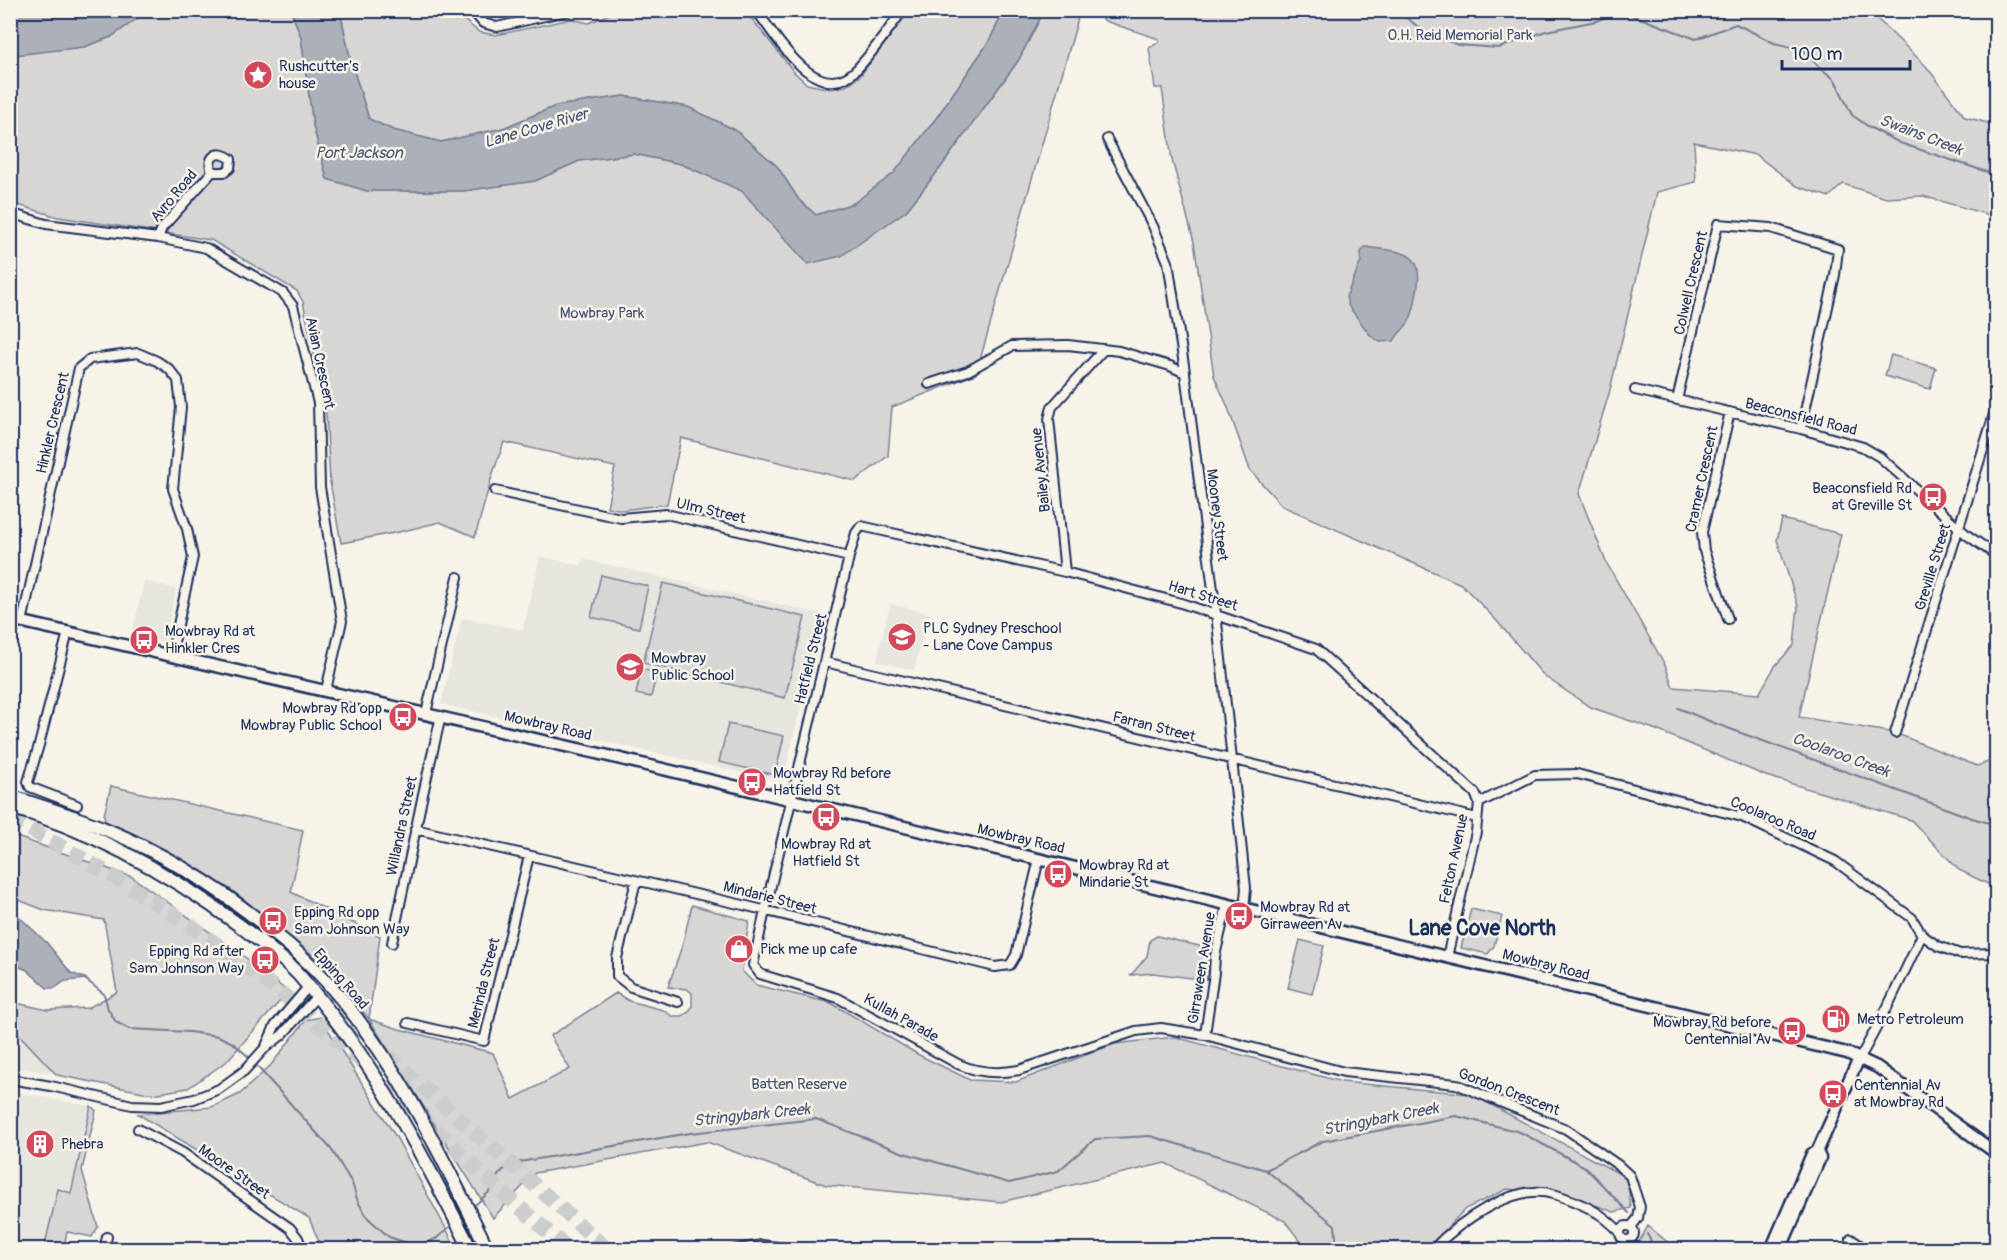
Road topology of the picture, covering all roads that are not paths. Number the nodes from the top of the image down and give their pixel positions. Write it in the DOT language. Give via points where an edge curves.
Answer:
graph roads {
  1 [pos="472,10"];
  2 [pos="571,10"];
  3 [pos="756,10"];
  4 [pos="903,10"];
  5 [pos="1107,139"];
  6 [pos="212,172"];
  7 [pos="10,213"];
  8 [pos="158,238"];
  9 [pos="1104,349"];
  10 [pos="1185,373"];
  11 [pos="929,384"];
  12 [pos="1635,390"];
  13 [pos="1677,400"];
  14 [pos="1996,408"];
  15 [pos="1730,412"];
  16 [pos="1801,429"];
  17 [pos="495,491"];
  18 [pos="861,526"];
  19 [pos="1959,528"];
  20 [pos="1996,555"];
  21 [pos="849,558"];
  22 [pos="1065,572"];
  23 [pos="458,578"];
  24 [pos="1216,613"];
  25 [pos="10,620"];
  26 [pos="1728,620"];
  27 [pos="22,622"];
  28 [pos="68,632"];
  29 [pos="171,656"];
  30 [pos="825,662"];
  31 [pos="326,690"];
  32 [pos="426,713"];
  33 [pos="441,716"];
  34 [pos="1895,733"];
  35 [pos="1232,760"];
  36 [pos="10,796"];
  37 [pos="791,800"];
  38 [pos="1479,802"];
  39 [pos="77,805"];
  40 [pos="10,807"];
  41 [pos="1477,818"];
  42 [pos="416,829"];
  43 [pos="529,855"];
  44 [pos="1039,859"];
  45 [pos="636,881"];
  46 [pos="1227,904"];
  47 [pos="1244,909"];
  48 [pos="765,911"];
  49 [pos="1922,935"];
  50 [pos="392,943"];
  51 [pos="1996,953"];
  52 [pos="1447,957"];
  53 [pos="320,974"];
  54 [pos="330,984"];
  55 [pos="308,987"];
  56 [pos="316,997"];
  57 [pos="678,1002"];
  58 [pos="408,1023"];
  59 [pos="1205,1035"];
  60 [pos="266,1048"];
  61 [pos="1860,1058"];
  62 [pos="10,1079"];
  63 [pos="138,1129"];
  64 [pos="1817,1152"];
  65 [pos="1996,1153"];
  66 [pos="1631,1227"];
  67 [pos="1620,1232"];
  68 [pos="107,1237"];
  69 [pos="1851,1239"];
  70 [pos="1629,1240"];
  71 [pos="1996,1245"];
  72 [pos="104,1250"];
  73 [pos="303,1250"];
  74 [pos="471,1250"];
  75 [pos="488,1250"];
  76 [pos="734,1250"];
  77 [pos="800,1250"];
  78 [pos="1432,1250"];
  79 [pos="1633,1250"];
  80 [pos="1771,1250"];
  81 [pos="1780,1250"];
  82 [pos="1867,1250"];
  83 [pos="1994,1250"];
  1 -- 2 [label="street" via="483,23 497,27"];
  3 -- 4 [label="street" via="803,69 832,80 856,70"];
  5 -- 10 [label="street, Mooney Street" via="1168,262"];
  6 -- 8 [label="street, Avro Road" via="162,228"];
  7 -- 8 [label="street, Avian Crescent" via="46,224"];
  8 -- 31 [label="street, Avian Crescent" via="206,248 283,293 293,306 318,403 320,487 342,621"];
  9 -- 10 [label="street"];
  9 -- 11 [label="street" via="1012,346 968,371"];
  9 -- 22 [label="street, Bailey Avenue" via="1052,407 1049,419"];
  10 -- 24 [label="street, Mooney Street"];
  12 -- 13 [label="street, Beaconsfield Road"];
  13 -- 15 [label="street, Beaconsfield Road"];
  13 -- 16 [label="street, Colwell Crescent" via="1718,225 1771,228 1838,249"];
  14 -- 19 [label="street, Greville Street"];
  15 -- 16 [label="street, Beaconsfield Road"];
  15 -- 26 [label="street, Cramer Crescent" via="1702,532 1704,551"];
  16 -- 19 [label="street, Beaconsfield Road" via="1854,442 1872,452"];
  17 -- 21 [label="street, Ulm Street" via="621,518 666,514"];
  18 -- 21 [label="street, Hatfield Street"];
  18 -- 22 [label="street, Hart Street"];
  19 -- 20 [label="street, Beaconsfield Road"];
  19 -- 34 [label="street, Greville Street"];
  21 -- 30 [label="street, Hatfield Street"];
  22 -- 24 [label="street, Hart Street"];
  23 -- 32 [label="street"];
  24 -- 35 [label="street, Mooney Street"];
  24 -- 38 [label="street, Hart Street" via="1316,649 1461,779"];
  25 -- 27 [label="main road, Mowbray Road"];
  27 -- 28 [label="main road, Mowbray Road"];
  27 -- 29 [label="street, Hinkler Crescent" via="79,368 90,359 138,353 169,369 178,380 180,393 173,489 193,557"];
  28 -- 29 [label="main road, Mowbray Road"];
  28 -- 39 [label="street" via="28,782 36,791"];
  29 -- 31 [label="main road, Mowbray Road"];
  30 -- 35 [label="street, Farran Street"];
  30 -- 37 [label="street, Hatfield Street"];
  31 -- 32 [label="main road, Mowbray Road"];
  32 -- 33 [label="main road, Mowbray Road"];
  33 -- 37 [label="main road, Mowbray Road"];
  33 -- 42 [label="street, Willandra Street"];
  35 -- 41 [label="street, Farran Street"];
  35 -- 47 [label="street, Mooney Street" via="1246,888"];
  36 -- 53 [label="main road, Epping Road" via="117,834 198,876 234,900"];
  37 -- 44 [label="main road, Mowbray Road"];
  37 -- 48 [label="street, Kullah Parade"];
  38 -- 41 [label="street, Felton Avenue"];
  38 -- 49 [label="street, Coolaroo Road" via="1535,775 1576,774 1742,818 1835,861 1912,918"];
  40 -- 55 [label="main road, Epping Road" via="85,834 177,883 253,936"];
  41 -- 52 [label="street, Felton Avenue"];
  42 -- 43 [label="street, Mindarie Street"];
  42 -- 50 [label="street, Willandra Street"];
  43 -- 45 [label="street, Mindarie Street"];
  43 -- 58 [label="street, Merinda Street" via="484,1041"];
  44 -- 46 [label="main road, Mowbray Road"];
  44 -- 48 [label="street, Mindarie Street" via="1016,955 1010,965 995,967"];
  45 -- 48 [label="street, Mindarie Street"];
  45 -- 57 [label="street" via="617,958 617,976 631,987"];
  46 -- 47 [label="main road, Mowbray Road"];
  46 -- 59 [label="street, Girraween Avenue" via="1215,956"];
  47 -- 52 [label="main road, Mowbray Road"];
  48 -- 59 [label="street, Kullah Parade" via="753,965 760,974 838,998 974,1071 1019,1070 1136,1031 1161,1028"];
  49 -- 51 [label="street, Coolaroo Road" via="1960,954"];
  49 -- 61 [label="street"];
  52 -- 61 [label="main road, Mowbray Road"];
  53 -- 54 [label="main road, Epping Road"];
  53 -- 55 [label="main road"];
  54 -- 56 [label="main road"];
  54 -- 75 [label="main road, Epping Road" via="392,1070"];
  55 -- 56 [label="main road, Epping Road"];
  55 -- 60 [label="street" via="275,1026"];
  56 -- 60 [label="street"];
  56 -- 74 [label="main road, Epping Road" via="364,1059 396,1109"];
  59 -- 66 [label="street, Gordon Crescent" via="1344,1072 1456,1084 1566,1129 1630,1176 1640,1207"];
  60 -- 62 [label="street" via="219,1089 178,1103 132,1105"];
  61 -- 64 [label="main road"];
  61 -- 65 [label="main road, Mowbray Road"];
  63 -- 73 [label="street, Moore Street" via="183,1153 290,1228"];
  64 -- 80 [label="main road" via="1812,1154"];
  64 -- 81 [label="main road" via="1820,1158"];
  66 -- 67 [label="street"];
  66 -- 70 [label="street" via="1634,1234"];
  67 -- 70 [label="street"];
  67 -- 78 [label="street" via="1598,1212 1551,1193 1533,1193 1514,1196 1478,1213 1457,1226"];
  68 -- 72 [label="street"];
  69 -- 82 [label="street"];
  70 -- 79 [label="street"];
  71 -- 83 [label="street"];
  76 -- 77 [label="street" via="762,1245"];
}
